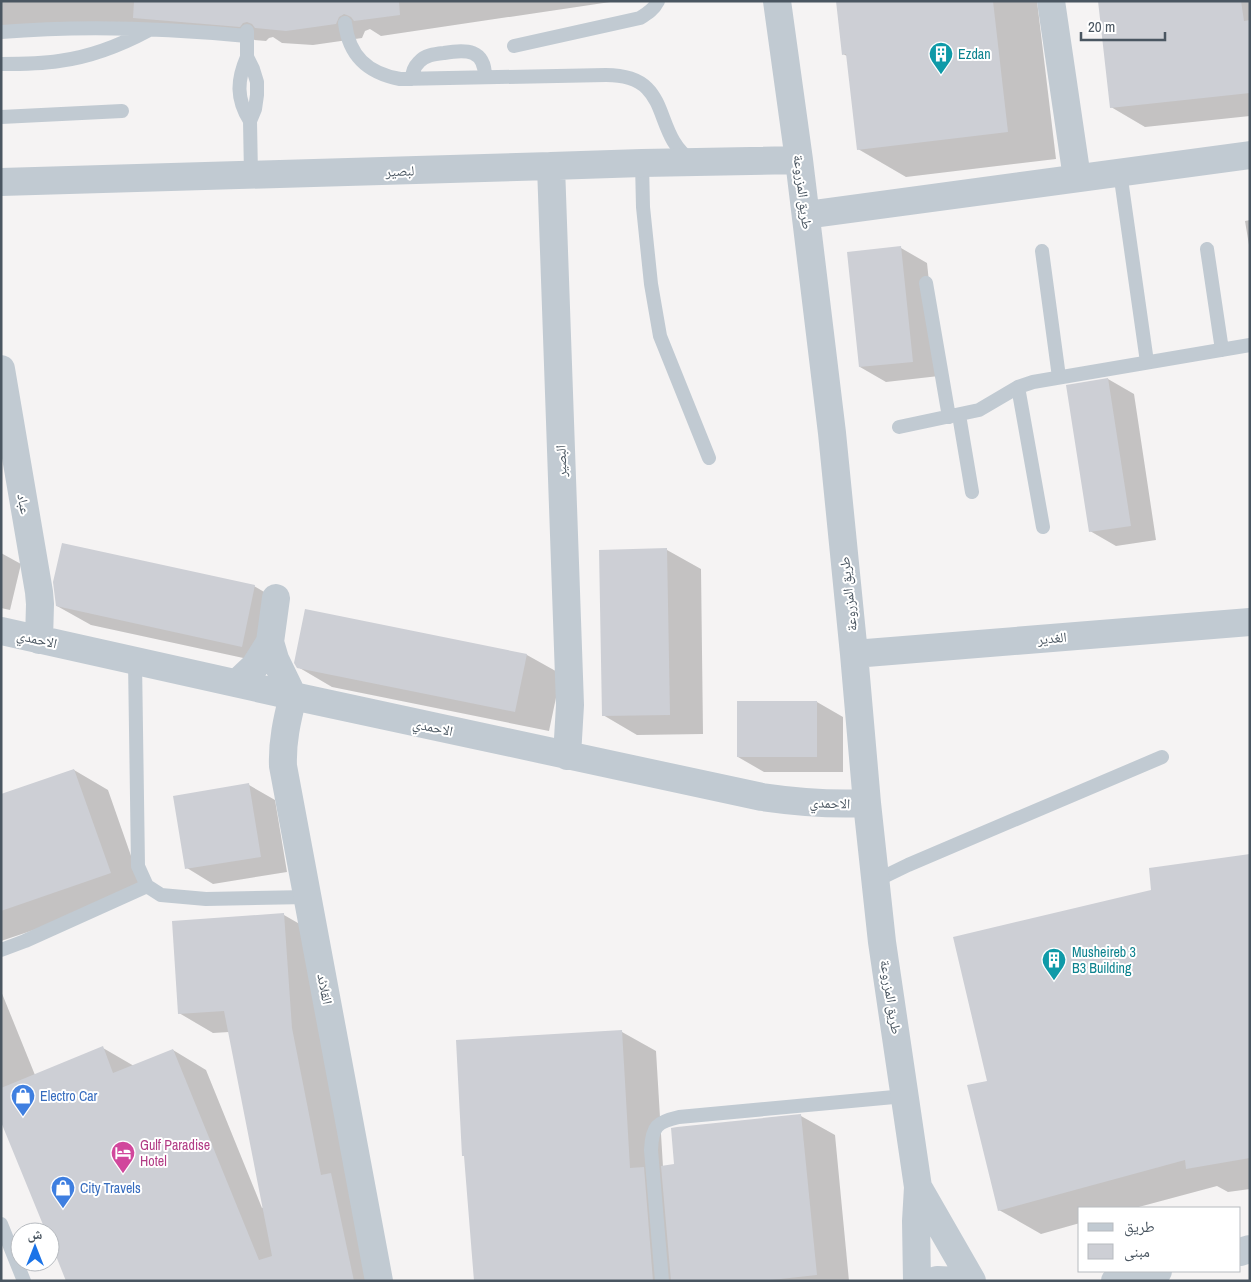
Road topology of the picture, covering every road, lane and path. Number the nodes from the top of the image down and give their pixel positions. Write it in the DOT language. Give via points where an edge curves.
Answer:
graph roads {
  1 [pos="658,1"];
  2 [pos="777,1"];
  3 [pos="1051,1"];
  4 [pos="345,23"];
  5 [pos="151,29"];
  6 [pos="1,32"];
  7 [pos="514,46"];
  8 [pos="1,64"];
  9 [pos="485,77"];
  10 [pos="412,79"];
  11 [pos="122,111"];
  12 [pos="1,117"];
  13 [pos="1250,154"];
  14 [pos="800,160"];
  15 [pos="694,162"];
  16 [pos="642,163"];
  17 [pos="551,166"];
  18 [pos="1120,172"];
  19 [pos="251,175"];
  20 [pos="1078,178"];
  21 [pos="1,182"];
  22 [pos="806,215"];
  23 [pos="1207,250"];
  24 [pos="1042,251"];
  25 [pos="926,283"];
  26 [pos="1250,345"];
  27 [pos="1222,350"];
  28 [pos="1147,362"];
  29 [pos="1,369"];
  30 [pos="1059,377"];
  31 [pos="1018,387"];
  32 [pos="954,416"];
  33 [pos="899,427"];
  34 [pos="709,458"];
  35 [pos="972,492"];
  36 [pos="1043,527"];
  37 [pos="276,598"];
  38 [pos="1250,622"];
  39 [pos="1,631"];
  40 [pos="39,640"];
  41 [pos="270,642"];
  42 [pos="854,654"];
  43 [pos="135,661"];
  44 [pos="237,683"];
  45 [pos="292,696"];
  46 [pos="567,756"];
  47 [pos="1162,756"];
  48 [pos="866,803"];
  49 [pos="875,881"];
  50 [pos="148,886"];
  51 [pos="308,897"];
  52 [pos="1,950"];
  53 [pos="905,1096"];
  54 [pos="918,1188"];
  55 [pos="1,1224"];
  56 [pos="1154,1272"];
  57 [pos="24,1281"];
  58 [pos="379,1281"];
  59 [pos="662,1281"];
  60 [pos="917,1281"];
  61 [pos="934,1281"];
  62 [pos="959,1281"];
  63 [pos="972,1281"];
  64 [pos="1115,1281"];
  1 -- 7 [label="lane" via="640,18"];
  2 -- 14 [label="street, طريق المزروعة"];
  3 -- 20 [label="street"];
  4 -- 10 [label="lane" via="351,46 366,65 387,77"];
  5 -- 6 [label="lane"];
  5 -- 8 [label="lane" via="83,56 43,63"];
  5 -- 19 [label="lane" via="247,34 247,56 239,89 242,106 250,122"];
  9 -- 10 [label="lane"];
  9 -- 10 [label="lane" via="482,62 477,56 462,50 420,60 412,72"];
  9 -- 15 [label="lane" via="629,77 640,82 656,99 673,140 683,155"];
  11 -- 12 [label="lane"];
  13 -- 18 [label="street"];
  14 -- 15 [label="street, لبصير"];
  14 -- 22 [label="street, طريق المزروعة"];
  15 -- 16 [label="street, لبصير"];
  16 -- 17 [label="street, لبصير"];
  16 -- 34 [label="lane" via="651,284 660,336"];
  17 -- 19 [label="street, لبصير"];
  17 -- 46 [label="street, البصير" via="570,705"];
  18 -- 20 [label="street"];
  18 -- 28 [label="lane"];
  19 -- 21 [label="street, لبصير"];
  20 -- 22 [label="street"];
  22 -- 42 [label="street, طريق المزروعة"];
  23 -- 27 [label="lane"];
  24 -- 30 [label="lane"];
  25 -- 32 [label="lane"];
  26 -- 27 [label="lane"];
  27 -- 28 [label="lane"];
  28 -- 30 [label="lane"];
  29 -- 40 [label="street, عباد" via="40,604"];
  30 -- 31 [label="lane"];
  31 -- 32 [label="lane" via="979,410"];
  31 -- 36 [label="lane"];
  32 -- 33 [label="lane"];
  32 -- 35 [label="lane"];
  37 -- 41 [label="street"];
  38 -- 42 [label="street, الغدير"];
  39 -- 40 [label="street, الاحمدي"];
  40 -- 43 [label="street, الاحمدي"];
  41 -- 44 [label="street" via="255,666"];
  41 -- 45 [label="street"];
  42 -- 48 [label="street, طريق المزروعة"];
  43 -- 44 [label="street, الاحمدي"];
  43 -- 50 [label="lane" via="138,866"];
  44 -- 45 [label="street, الاحمدي"];
  45 -- 46 [label="street, الاحمدي"];
  45 -- 51 [label="street, القلائد" via="284,735 283,766"];
  46 -- 48 [label="street, الاحمدي" via="762,797 842,805"];
  47 -- 49 [label="lane"];
  48 -- 49 [label="street, طريق المزروعة"];
  49 -- 53 [label="street, طريق المزروعة"];
  50 -- 51 [label="lane" via="161,895 206,899"];
  50 -- 52 [label="lane"];
  51 -- 58 [label="street, القلائد"];
  53 -- 54 [label="street, طريق المزروعة"];
  53 -- 59 [label="lane" via="665,1120 656,1127 651,1150"];
  54 -- 60 [label="street, طريق المزروعة"];
  54 -- 63 [label="street, طريق المزروعة"];
  55 -- 57 [label="lane"];
  56 -- 64 [label="street"];
  61 -- 62 [label="street"];
}
